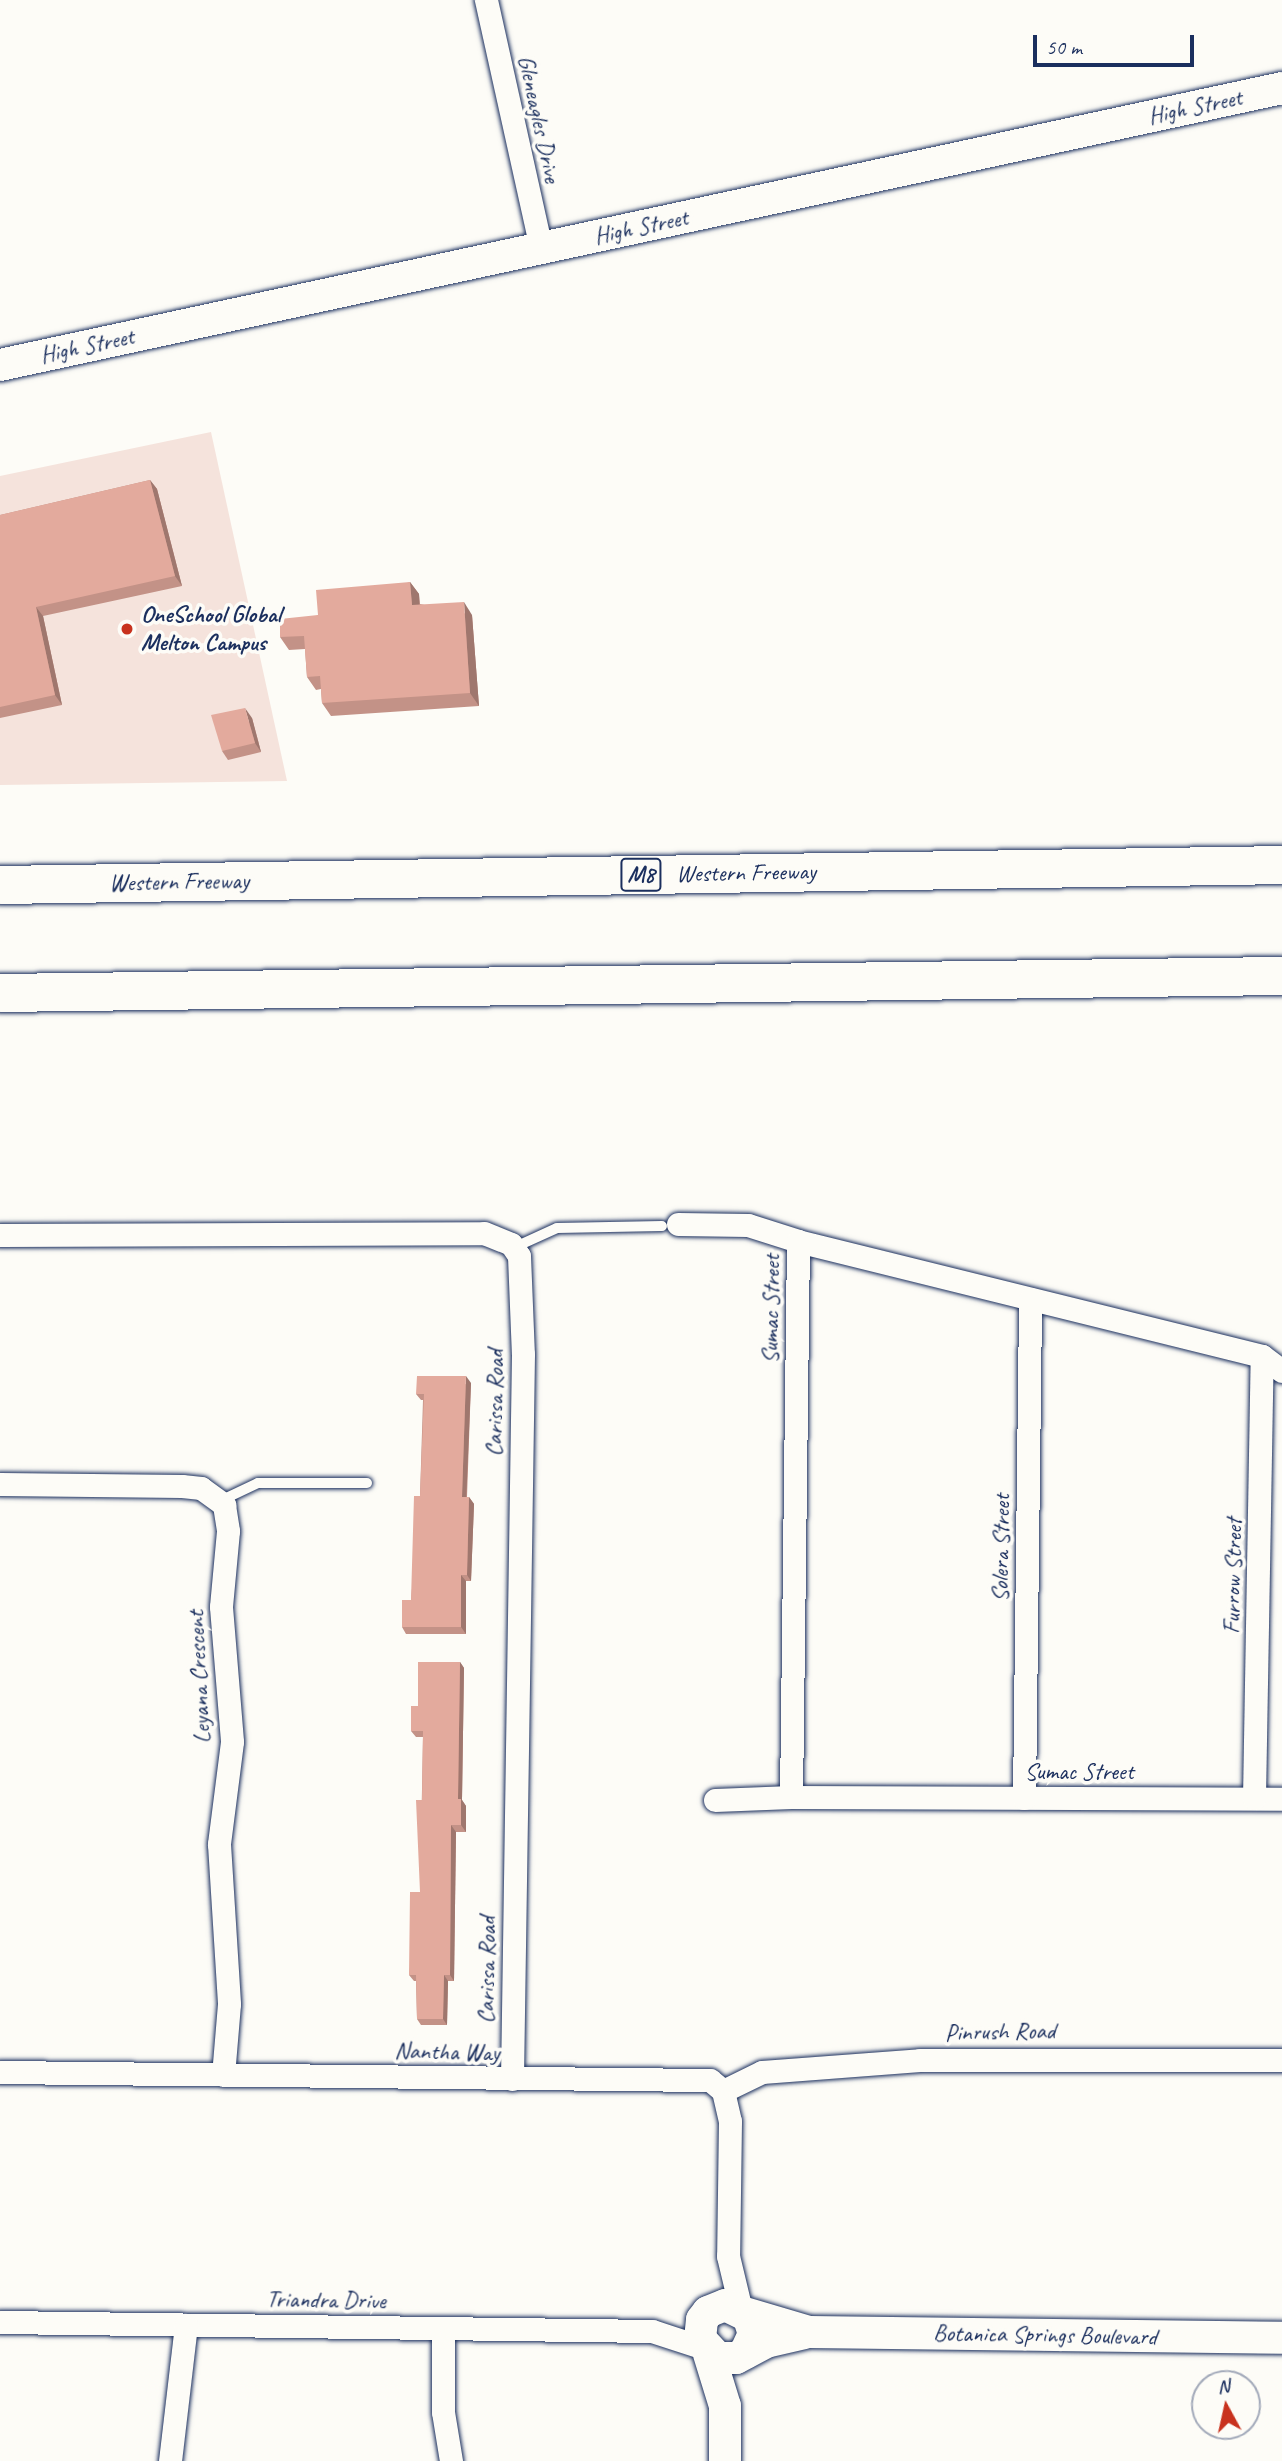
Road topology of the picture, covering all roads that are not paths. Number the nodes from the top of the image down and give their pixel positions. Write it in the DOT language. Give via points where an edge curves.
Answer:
graph roads {
  1 [pos="486,0"];
  2 [pos="1282,88"];
  3 [pos="541,249"];
  4 [pos="0,365"];
  5 [pos="1282,865"];
  6 [pos="0,885"];
  7 [pos="1282,976"];
  8 [pos="0,993"];
  9 [pos="670,1225"];
  10 [pos="0,1236"];
  11 [pos="798,1241"];
  12 [pos="513,1248"];
  13 [pos="1030,1299"];
  14 [pos="1262,1356"];
  15 [pos="1282,1371"];
  16 [pos="367,1483"];
  17 [pos="0,1484"];
  18 [pos="220,1501"];
  19 [pos="791,1797"];
  20 [pos="1024,1798"];
  21 [pos="1254,1798"];
  22 [pos="1282,1798"];
  23 [pos="715,1800"];
  24 [pos="1282,2060"];
  25 [pos="0,2072"];
  26 [pos="223,2075"];
  27 [pos="512,2079"];
  28 [pos="723,2091"];
  29 [pos="728,2256"];
  30 [pos="743,2311"];
  31 [pos="707,2313"];
  32 [pos="0,2322"];
  33 [pos="186,2325"];
  34 [pos="443,2328"];
  35 [pos="652,2331"];
  36 [pos="809,2332"];
  37 [pos="1282,2339"];
  38 [pos="707,2351"];
  39 [pos="743,2354"];
  40 [pos="725,2406"];
  41 [pos="170,2461"];
  42 [pos="451,2461"];
  43 [pos="725,2461"];
  1 -- 3 [label="street, Gleneagles Drive"];
  2 -- 3 [label="main road, High Street"];
  3 -- 4 [label="main road, High Street"];
  5 -- 6 [label="highway, Western Freeway / M8"];
  7 -- 8 [label="highway"];
  9 -- 11 [label="street" via="748,1225"];
  9 -- 12 [label="lane" via="558,1228"];
  10 -- 12 [label="street" via="484,1233 498,1236"];
  11 -- 13 [label="street, Sumac Street"];
  11 -- 19 [label="street, Sumac Street"];
  12 -- 27 [label="street, Carissa Road" via="522,1268 523,1354"];
  13 -- 14 [label="street, Sumac Street"];
  13 -- 20 [label="street, Solera Street"];
  14 -- 15 [label="street, Sumac Street"];
  14 -- 21 [label="street, Furrow Street"];
  16 -- 18 [label="lane" via="258,1483"];
  17 -- 18 [label="street" via="182,1486 201,1488"];
  18 -- 26 [label="street, Leyana Crescent" via="228,1518 221,1608 232,1711 218,1866 229,2004"];
  19 -- 20 [label="street, Sumac Street"];
  19 -- 23 [label="street, Sumac Street"];
  20 -- 21 [label="street, Sumac Street"];
  21 -- 22 [label="street, Sumac Street"];
  24 -- 28 [label="street, Pinrush Road" via="920,2060 762,2072"];
  25 -- 26 [label="street, Nantha Way"];
  26 -- 27 [label="street, Nantha Way"];
  27 -- 28 [label="street, Nantha Way" via="696,2077"];
  28 -- 29 [label="street" via="730,2121"];
  29 -- 30 [label="street"];
  29 -- 31 [label="street"];
  30 -- 31 [label="main road" via="725,2305"];
  30 -- 36 [label="main road, Botanica Springs Boulevard"];
  30 -- 39 [label="main road" via="754,2334"];
  31 -- 35 [label="street, Triandra Drive"];
  31 -- 38 [label="main road" via="699,2330"];
  32 -- 33 [label="street, Triandra Drive"];
  33 -- 34 [label="street, Triandra Drive"];
  33 -- 41 [label="street"];
  34 -- 35 [label="street, Triandra Drive"];
  34 -- 42 [label="street" via="443,2412"];
  35 -- 38 [label="street, Triandra Drive"];
  36 -- 37 [label="main road, Botanica Springs Boulevard"];
  36 -- 39 [label="main road, Botanica Springs Boulevard"];
  38 -- 39 [label="main road" via="727,2360"];
  38 -- 40 [label="main road"];
  39 -- 40 [label="main road"];
  40 -- 43 [label="main road"];
}
